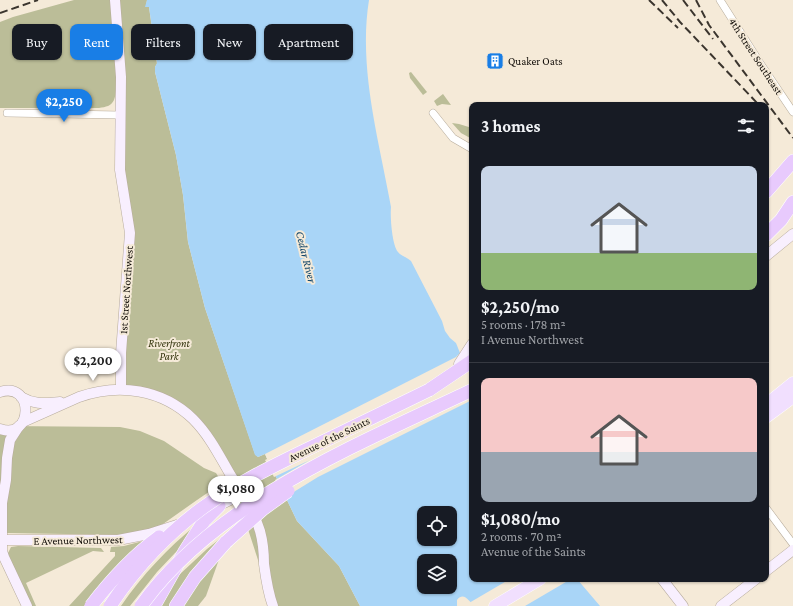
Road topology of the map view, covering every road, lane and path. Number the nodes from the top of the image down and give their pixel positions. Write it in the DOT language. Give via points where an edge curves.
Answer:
graph roads {
  1 [pos="115,0"];
  2 [pos="720,0"];
  3 [pos="793,112"];
  4 [pos="8,113"];
  5 [pos="433,114"];
  6 [pos="120,115"];
  7 [pos="469,148"];
  8 [pos="791,164"];
  9 [pos="769,180"];
  10 [pos="769,189"];
  11 [pos="793,199"];
  12 [pos="793,202"];
  13 [pos="769,222"];
  14 [pos="793,231"];
  15 [pos="769,232"];
  16 [pos="793,234"];
  17 [pos="769,247"];
  18 [pos="769,254"];
  19 [pos="466,362"];
  20 [pos="469,370"];
  21 [pos="793,383"];
  22 [pos="122,389"];
  23 [pos="429,390"];
  24 [pos="469,391"];
  25 [pos="0,392"];
  26 [pos="21,397"];
  27 [pos="793,398"];
  28 [pos="70,401"];
  29 [pos="769,403"];
  30 [pos="769,415"];
  31 [pos="21,424"];
  32 [pos="0,429"];
  33 [pos="0,433"];
  34 [pos="356,446"];
  35 [pos="6,458"];
  36 [pos="242,494"];
  37 [pos="219,506"];
  38 [pos="769,512"];
  39 [pos="190,518"];
  40 [pos="1,540"];
  41 [pos="793,544"];
  42 [pos="793,550"];
  43 [pos="769,569"];
  44 [pos="535,582"];
  45 [pos="664,582"];
  46 [pos="752,582"];
  47 [pos="27,606"];
  48 [pos="91,606"];
  49 [pos="110,606"];
  50 [pos="141,606"];
  51 [pos="154,606"];
  52 [pos="176,606"];
  53 [pos="273,606"];
  54 [pos="495,606"];
  55 [pos="683,606"];
  56 [pos="721,606"];
  1 -- 6 [label="main road, 1st Street Northwest" via="122,77"];
  2 -- 3 [label="street, 4th Street Southeast"];
  4 -- 6 [label="street"];
  5 -- 7 [label="street" via="453,138"];
  6 -- 22 [label="main road, 1st Street Northwest" via="120,170 130,233"];
  8 -- 9 [label="highway"];
  8 -- 10 [label="highway"];
  11 -- 13 [label="highway"];
  12 -- 15 [label="highway"];
  14 -- 17 [label="main road"];
  16 -- 18 [label="main road"];
  19 -- 23 [label="highway"];
  20 -- 23 [label="highway, Avenue of the Saints"];
  21 -- 29 [label="main road"];
  22 -- 28 [label="main road" via="89,394"];
  22 -- 36 [label="main road" via="160,397 193,419 212,443"];
  23 -- 39 [label="highway, Avenue of the Saints, bridge" via="263,471 226,492"];
  24 -- 34 [label="highway, Avenue of the Saints, bridge"];
  25 -- 26 [label="main road" via="9,391"];
  26 -- 28 [label="main road" via="38,403"];
  26 -- 31 [label="main road" via="26,413"];
  27 -- 30 [label="main road"];
  28 -- 31 [label="main road"];
  31 -- 32 [label="main road" via="10,430"];
  31 -- 35 [label="main road" via="10,440"];
  33 -- 35 [label="main road"];
  34 -- 50 [label="highway, Avenue of the Saints, bridge" via="300,474 232,518 171,569"];
  34 -- 52 [label="highway, bridge" via="276,499 248,522 226,542 195,578"];
  35 -- 40 [label="main road"];
  36 -- 37 [label="main road, E Avenue Northwest"];
  36 -- 53 [label="main road" via="260,532"];
  37 -- 40 [label="main road, E Avenue Northwest" via="166,529 128,539"];
  37 -- 51 [label="highway" via="204,521"];
  38 -- 41 [label="street"];
  39 -- 48 [label="highway, bridge" via="144,548"];
  39 -- 49 [label="highway, Avenue of the Saints, bridge" via="137,570"];
  40 -- 47 [label="main road" via="4,557"];
  42 -- 43 [label="main road"];
  44 -- 54 [label="main road"];
  45 -- 55 [label="main road"];
  46 -- 56 [label="main road"];
}
